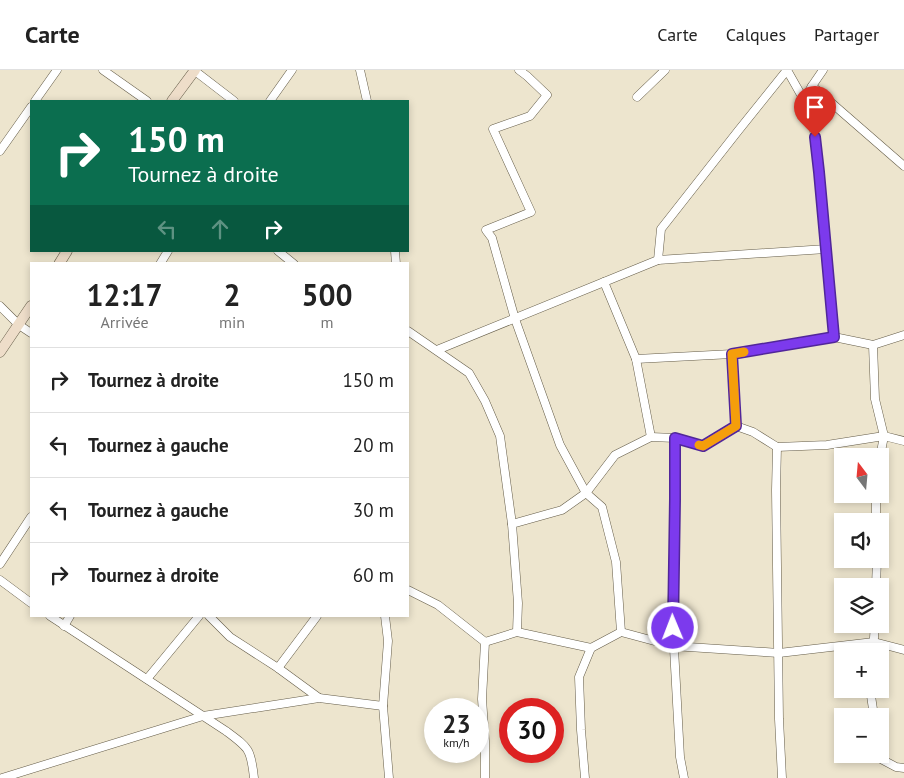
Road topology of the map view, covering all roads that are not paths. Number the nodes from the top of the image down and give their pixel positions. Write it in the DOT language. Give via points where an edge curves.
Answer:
graph roads {
  1 [pos="57,70"];
  2 [pos="103,70"];
  3 [pos="292,70"];
  4 [pos="360,70"];
  5 [pos="518,70"];
  6 [pos="665,70"];
  7 [pos="824,70"];
  8 [pos="195,71"];
  9 [pos="812,86"];
  10 [pos="637,97"];
  11 [pos="36,100"];
  12 [pos="145,100"];
  13 [pos="173,100"];
  14 [pos="233,100"];
  15 [pos="271,100"];
  16 [pos="367,100"];
  17 [pos="804,100"];
  18 [pos="30,108"];
  19 [pos="0,151"];
  20 [pos="904,166"];
  21 [pos="826,249"];
  22 [pos="279,252"];
  23 [pos="658,260"];
  24 [pos="292,262"];
  25 [pos="604,282"];
  26 [pos="0,306"];
  27 [pos="30,308"];
  28 [pos="515,319"];
  29 [pos="19,325"];
  30 [pos="30,332"];
  31 [pos="409,332"];
  32 [pos="904,335"];
  33 [pos="834,337"];
  34 [pos="873,345"];
  35 [pos="437,350"];
  36 [pos="0,352"];
  37 [pos="732,354"];
  38 [pos="636,359"];
  39 [pos="736,426"];
  40 [pos="884,436"];
  41 [pos="651,437"];
  42 [pos="675,438"];
  43 [pos="904,441"];
  44 [pos="778,448"];
  45 [pos="882,448"];
  46 [pos="586,493"];
  47 [pos="30,518"];
  48 [pos="512,524"];
  49 [pos="0,564"];
  50 [pos="0,580"];
  51 [pos="409,590"];
  52 [pos="30,602"];
  53 [pos="51,617"];
  54 [pos="69,617"];
  55 [pos="198,617"];
  56 [pos="210,617"];
  57 [pos="316,617"];
  58 [pos="385,617"];
  59 [pos="64,626"];
  60 [pos="517,632"];
  61 [pos="621,632"];
  62 [pos="874,633"];
  63 [pos="485,642"];
  64 [pos="874,642"];
  65 [pos="673,646"];
  66 [pos="591,648"];
  67 [pos="904,650"];
  68 [pos="779,653"];
  69 [pos="278,668"];
  70 [pos="147,679"];
  71 [pos="319,698"];
  72 [pos="383,706"];
  73 [pos="203,716"];
  74 [pos="888,763"];
  75 [pos="904,768"];
  76 [pos="2,778"];
  77 [pos="254,778"];
  78 [pos="389,778"];
  79 [pos="485,778"];
  80 [pos="585,778"];
  81 [pos="684,778"];
  82 [pos="782,778"];
  1 -- 11 [label="street"];
  2 -- 12 [label="street"];
  3 -- 15 [label="street"];
  4 -- 16 [label="street"];
  5 -- 28 [label="street" via="548,95 530,116 492,129 531,212 486,230 492,238"];
  6 -- 10 [label="street"];
  7 -- 9 [label="street"];
  8 -- 13 [label="main road"];
  8 -- 14 [label="street"];
  9 -- 17 [label="street"];
  9 -- 20 [label="street"];
  17 -- 21 [label="street" via="813,121"];
  17 -- 23 [label="street" via="787,70 661,229"];
  18 -- 19 [label="street"];
  21 -- 23 [label="street"];
  21 -- 33 [label="street"];
  22 -- 24 [label="street"];
  23 -- 25 [label="street"];
  25 -- 28 [label="street"];
  25 -- 38 [label="street"];
  26 -- 29 [label="street"];
  27 -- 29 [label="main road"];
  28 -- 35 [label="street"];
  28 -- 46 [label="street" via="560,445"];
  29 -- 30 [label="street"];
  29 -- 36 [label="main road"];
  31 -- 35 [label="street"];
  32 -- 34 [label="street"];
  33 -- 34 [label="street"];
  33 -- 37 [label="street"];
  34 -- 40 [label="street" via="875,399"];
  35 -- 48 [label="street" via="468,373 485,401 500,436"];
  37 -- 38 [label="street"];
  37 -- 39 [label="street"];
  38 -- 41 [label="street"];
  39 -- 42 [label="street" via="703,446"];
  39 -- 44 [label="street" via="753,432"];
  40 -- 43 [label="street"];
  40 -- 44 [label="street" via="827,445"];
  40 -- 45 [label="street"];
  41 -- 42 [label="street"];
  41 -- 46 [label="street" via="615,455"];
  42 -- 65 [label="street"];
  44 -- 68 [label="street"];
  46 -- 48 [label="street" via="562,510"];
  46 -- 61 [label="street" via="602,507 616,562"];
  47 -- 49 [label="street"];
  48 -- 60 [label="street"];
  50 -- 52 [label="street"];
  51 -- 63 [label="street" via="438,605"];
  53 -- 59 [label="street"];
  54 -- 59 [label="street"];
  55 -- 70 [label="street"];
  56 -- 69 [label="street" via="230,637"];
  57 -- 69 [label="street"];
  58 -- 72 [label="street" via="388,641"];
  59 -- 70 [label="street"];
  60 -- 63 [label="street"];
  60 -- 66 [label="street"];
  61 -- 65 [label="street"];
  61 -- 66 [label="street"];
  62 -- 64 [label="street"];
  63 -- 79 [label="street" via="482,699"];
  64 -- 67 [label="street"];
  64 -- 68 [label="street"];
  65 -- 68 [label="street"];
  65 -- 81 [label="street"];
  66 -- 80 [label="street" via="579,677"];
  68 -- 82 [label="street"];
  69 -- 71 [label="street"];
  70 -- 73 [label="street"];
  71 -- 72 [label="street"];
  71 -- 73 [label="street"];
  72 -- 78 [label="street"];
  73 -- 76 [label="street"];
  73 -- 77 [label="street" via="250,752"];
  74 -- 75 [label="street"];
}
